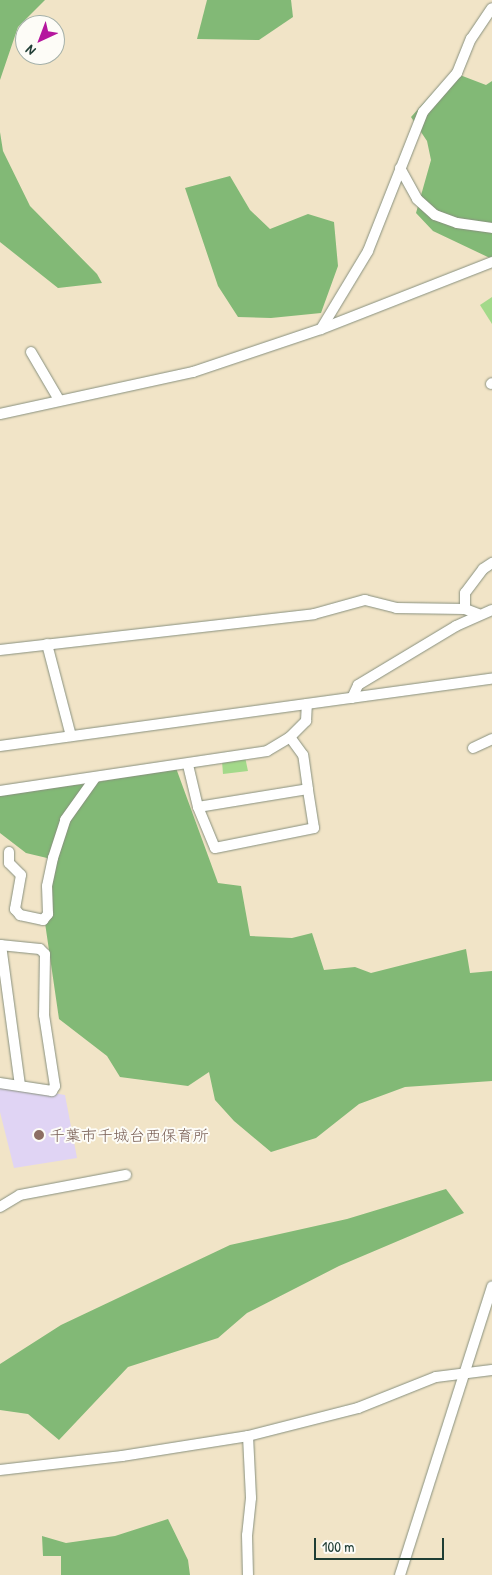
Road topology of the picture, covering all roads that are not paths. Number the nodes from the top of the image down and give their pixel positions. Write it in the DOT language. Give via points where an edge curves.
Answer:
graph roads {
  1 [pos="492,8"];
  2 [pos="400,168"];
  3 [pos="492,228"];
  4 [pos="492,262"];
  5 [pos="321,329"];
  6 [pos="32,352"];
  7 [pos="60,400"];
  8 [pos="0,414"];
  9 [pos="492,563"];
  10 [pos="465,609"];
  11 [pos="492,610"];
  12 [pos="478,614"];
  13 [pos="47,644"];
  14 [pos="0,650"];
  15 [pos="492,679"];
  16 [pos="352,698"];
  17 [pos="307,704"];
  18 [pos="71,736"];
  19 [pos="290,736"];
  20 [pos="492,740"];
  21 [pos="0,746"];
  22 [pos="473,748"];
  23 [pos="188,765"];
  24 [pos="95,778"];
  25 [pos="308,789"];
  26 [pos="0,791"];
  27 [pos="198,808"];
  28 [pos="9,852"];
  29 [pos="1,945"];
  30 [pos="0,1083"];
  31 [pos="20,1086"];
  32 [pos="126,1175"];
  33 [pos="0,1207"];
  34 [pos="492,1286"];
  35 [pos="492,1370"];
  36 [pos="465,1372"];
  37 [pos="248,1436"];
  38 [pos="0,1470"];
  39 [pos="248,1575"];
  40 [pos="400,1575"];
  1 -- 2 [label="street" via="471,39 457,73 423,112"];
  2 -- 3 [label="street" via="416,199 435,215 457,223"];
  2 -- 5 [label="street" via="398,182 368,251"];
  4 -- 5 [label="street"];
  5 -- 7 [label="street" via="193,372"];
  6 -- 7 [label="street"];
  7 -- 8 [label="street"];
  9 -- 10 [label="street" via="483,569 465,593"];
  10 -- 12 [label="street"];
  10 -- 13 [label="street" via="396,608 365,600 314,614"];
  11 -- 12 [label="street"];
  12 -- 16 [label="street" via="358,685"];
  13 -- 14 [label="street"];
  13 -- 18 [label="street"];
  15 -- 16 [label="street"];
  16 -- 17 [label="street"];
  17 -- 18 [label="street"];
  17 -- 19 [label="street" via="306,721"];
  18 -- 21 [label="street"];
  19 -- 23 [label="street" via="266,751"];
  19 -- 25 [label="street" via="302,755"];
  20 -- 22 [label="street"];
  23 -- 24 [label="street"];
  23 -- 27 [label="street"];
  24 -- 26 [label="street"];
  24 -- 28 [label="street" via="65,820 47,886 48,914 43,920 20,915 15,909 21,875 9,863"];
  25 -- 27 [label="street"];
  25 -- 27 [label="street" via="314,828 214,848"];
  29 -- 31 [label="street"];
  29 -- 31 [label="street" via="40,949 45,954 44,1015 55,1086 52,1091"];
  30 -- 31 [label="street"];
  32 -- 33 [label="street" via="20,1195"];
  34 -- 36 [label="street"];
  35 -- 36 [label="street"];
  36 -- 37 [label="street" via="416,1383 358,1408"];
  36 -- 40 [label="street"];
  37 -- 38 [label="street" via="122,1456"];
  37 -- 39 [label="street" via="251,1498 247,1535"];
}
